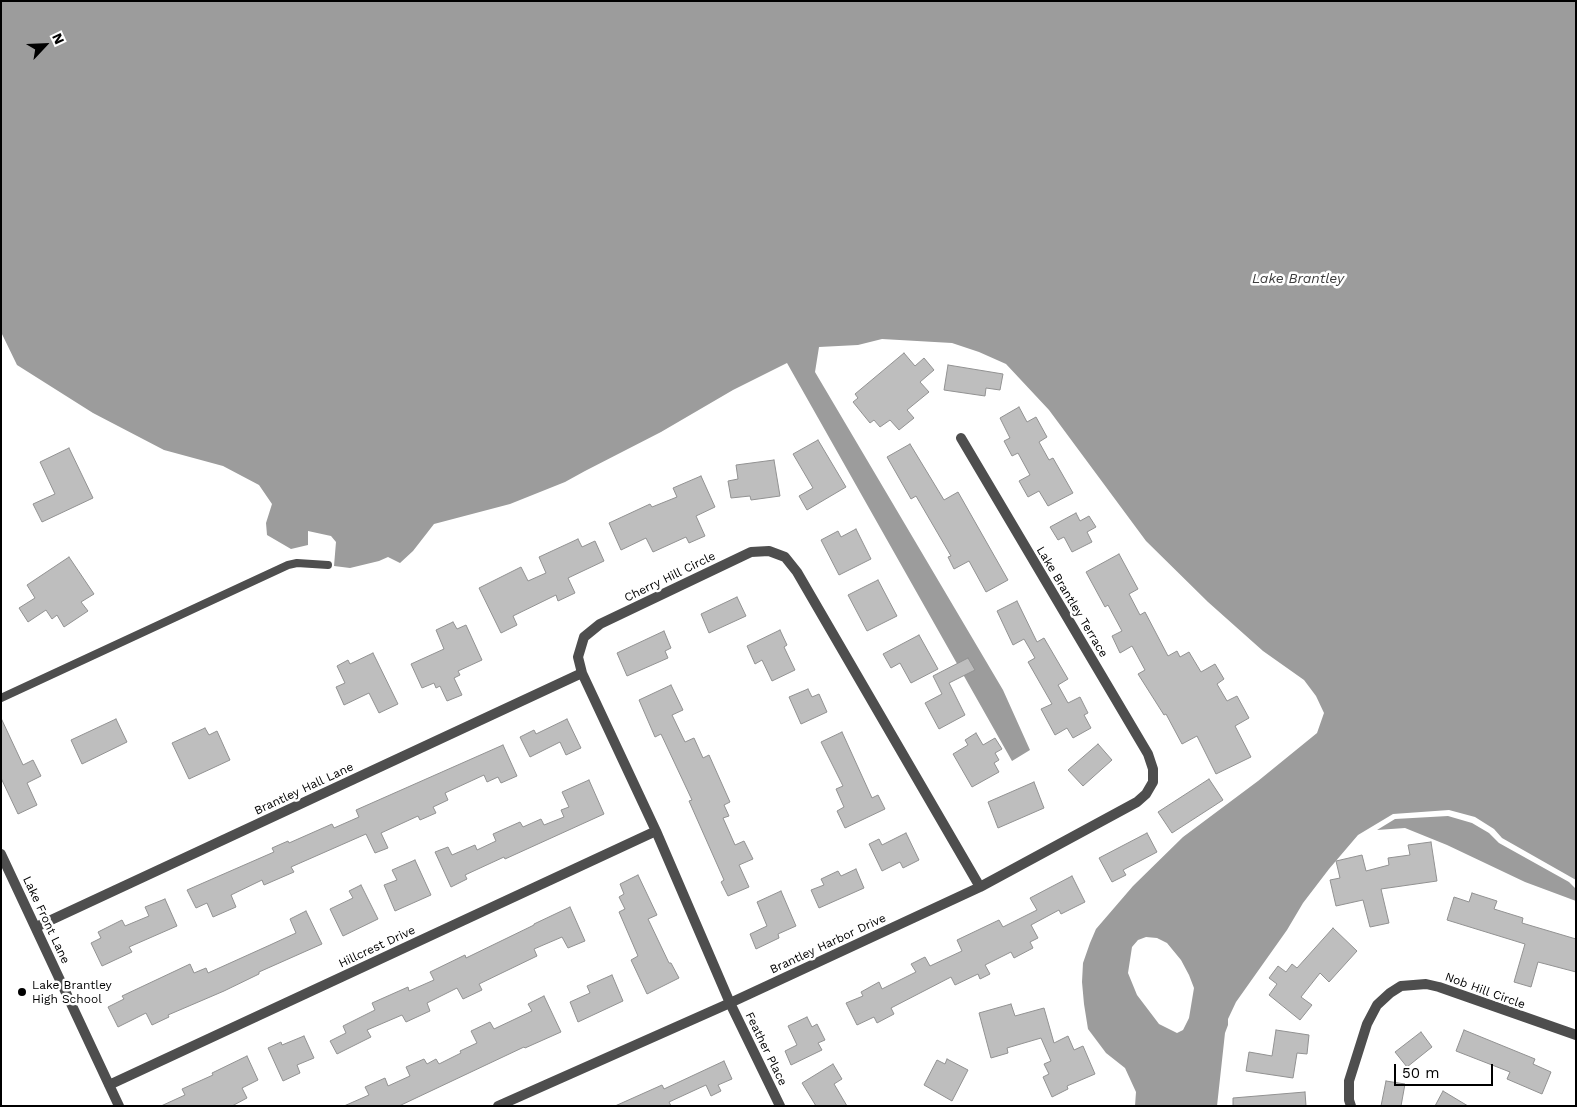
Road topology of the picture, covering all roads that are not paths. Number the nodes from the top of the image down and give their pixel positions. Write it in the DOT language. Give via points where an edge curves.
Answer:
graph roads {
  1 [pos="961,438"];
  2 [pos="328,565"];
  3 [pos="582,673"];
  4 [pos="1,698"];
  5 [pos="1153,782"];
  6 [pos="656,831"];
  7 [pos="1,854"];
  8 [pos="980,887"];
  9 [pos="36,927"];
  10 [pos="730,1003"];
  11 [pos="1576,1035"];
  12 [pos="109,1085"];
  13 [pos="119,1106"];
  14 [pos="498,1106"];
  15 [pos="780,1106"];
  16 [pos="1351,1106"];
  1 -- 5 [label="street, Lake Brantley Terrace" via="1148,754"];
  2 -- 4 [label="lane" via="288,565"];
  3 -- 6 [label="street, Cherry Hill Circle"];
  3 -- 8 [label="street, Cherry Hill Circle" via="578,657 584,637 600,624 751,552 769,551 784,556 797,572"];
  3 -- 9 [label="street, Brantley Hall Lane"];
  5 -- 8 [label="street, Brantley Harbor Drive" via="1137,802"];
  6 -- 10 [label="street, Cherry Hill Circle"];
  6 -- 12 [label="street, Hillcrest Drive"];
  7 -- 9 [label="street, Lake Front Lane"];
  8 -- 10 [label="street, Brantley Harbor Drive"];
  9 -- 12 [label="street, Lake Front Lane"];
  10 -- 14 [label="street, Brantley Harbor Drive"];
  10 -- 15 [label="street, Feather Place"];
  11 -- 16 [label="street, Nob Hill Circle" via="1438,987 1426,984 1401,986 1378,1005 1367,1024 1349,1081"];
  12 -- 13 [label="street, Lake Front Lane"];
}
